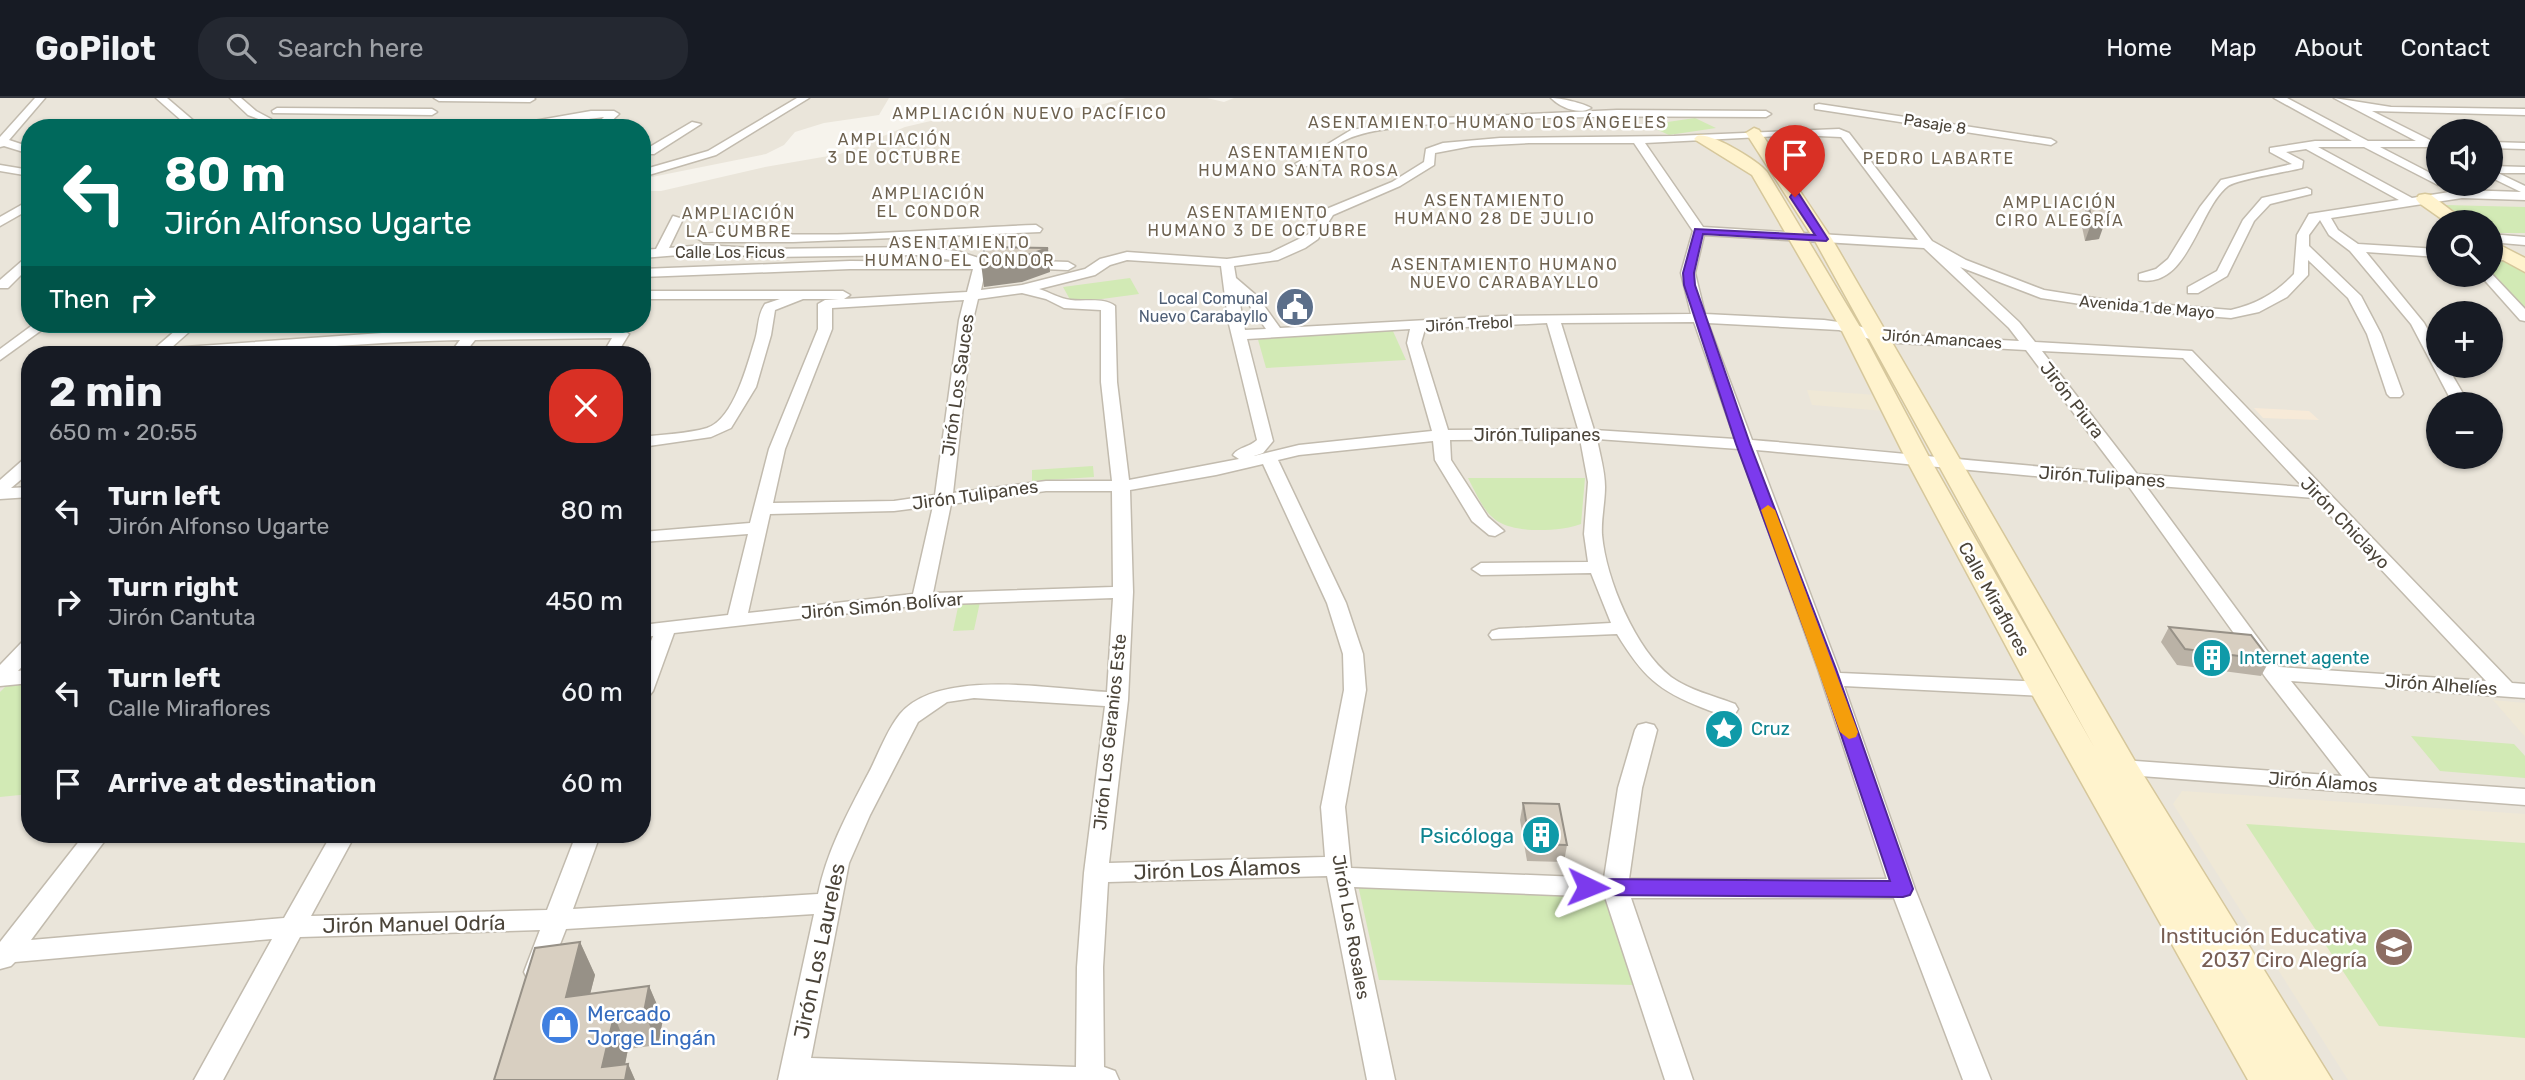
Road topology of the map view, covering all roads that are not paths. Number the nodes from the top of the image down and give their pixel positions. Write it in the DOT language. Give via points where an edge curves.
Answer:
graph roads {
  1 [pos="40,98"];
  2 [pos="161,98"];
  3 [pos="235,98"];
  4 [pos="275,98"];
  5 [pos="439,98"];
  6 [pos="804,98"];
  7 [pos="1556,98"];
  8 [pos="1751,98"];
  9 [pos="2279,98"];
  10 [pos="2339,98"];
  11 [pos="530,99"];
  12 [pos="1815,103"];
  13 [pos="2353,105"];
  14 [pos="277,111"];
  15 [pos="432,112"];
  16 [pos="2525,112"];
  17 [pos="1611,114"];
  18 [pos="21,119"];
  19 [pos="21,119"];
  20 [pos="186,119"];
  21 [pos="578,119"];
  22 [pos="608,119"];
  23 [pos="2386,121"];
  24 [pos="2525,123"];
  25 [pos="696,124"];
  26 [pos="1767,126"];
  27 [pos="1809,131"];
  28 [pos="2407,132"];
  29 [pos="2426,132"];
  30 [pos="2503,133"];
  31 [pos="2525,134"];
  32 [pos="1702,139"];
  33 [pos="1638,140"];
  34 [pos="2426,141"];
  35 [pos="1,142"];
  36 [pos="2050,142"];
  37 [pos="2366,144"];
  38 [pos="2426,145"];
  39 [pos="2503,145"];
  40 [pos="2308,146"];
  41 [pos="2525,146"];
  42 [pos="21,148"];
  43 [pos="651,150"];
  44 [pos="651,154"];
  45 [pos="701,159"];
  46 [pos="1301,164"];
  47 [pos="0,168"];
  48 [pos="2525,170"];
  49 [pos="2503,171"];
  50 [pos="21,172"];
  51 [pos="651,172"];
  52 [pos="2426,176"];
  53 [pos="2503,178"];
  54 [pos="2525,190"];
  55 [pos="2307,192"];
  56 [pos="2503,195"];
  57 [pos="2447,196"];
  58 [pos="2525,196"];
  59 [pos="2417,200"];
  60 [pos="21,209"];
  61 [pos="2435,210"];
  62 [pos="2328,214"];
  63 [pos="677,219"];
  64 [pos="0,222"];
  65 [pos="1036,229"];
  66 [pos="1699,231"];
  67 [pos="1809,238"];
  68 [pos="2503,239"];
  69 [pos="2525,241"];
  70 [pos="651,244"];
  71 [pos="1928,244"];
  72 [pos="664,247"];
  73 [pos="2302,247"];
  74 [pos="2355,247"];
  75 [pos="651,251"];
  76 [pos="2426,252"];
  77 [pos="2503,258"];
  78 [pos="981,265"];
  79 [pos="1068,266"];
  80 [pos="2525,266"];
  81 [pos="21,267"];
  82 [pos="1228,271"];
  83 [pos="651,273"];
  84 [pos="2144,277"];
  85 [pos="3,285"];
  86 [pos="2498,287"];
  87 [pos="1022,289"];
  88 [pos="2193,290"];
  89 [pos="651,295"];
  90 [pos="970,296"];
  91 [pos="823,299"];
  92 [pos="1699,317"];
  93 [pos="2525,317"];
  94 [pos="1553,320"];
  95 [pos="1419,326"];
  96 [pos="1850,327"];
  97 [pos="31,333"];
  98 [pos="180,333"];
  99 [pos="1276,333"];
  100 [pos="1239,335"];
  101 [pos="471,336"];
  102 [pos="1880,338"];
  103 [pos="2426,340"];
  104 [pos="2029,345"];
  105 [pos="165,346"];
  106 [pos="310,346"];
  107 [pos="463,346"];
  108 [pos="615,346"];
  109 [pos="2187,354"];
  110 [pos="0,356"];
  111 [pos="2395,394"];
  112 [pos="1588,434"];
  113 [pos="1441,435"];
  114 [pos="651,441"];
  115 [pos="1743,444"];
  116 [pos="1268,457"];
  117 [pos="1918,459"];
  118 [pos="1949,465"];
  119 [pos="21,471"];
  120 [pos="2130,479"];
  121 [pos="1160,481"];
  122 [pos="1121,486"];
  123 [pos="0,489"];
  124 [pos="21,493"];
  125 [pos="2316,493"];
  126 [pos="0,494"];
  127 [pos="943,500"];
  128 [pos="762,509"];
  129 [pos="757,528"];
  130 [pos="1495,531"];
  131 [pos="651,536"];
  132 [pos="1599,567"];
  133 [pos="1481,569"];
  134 [pos="1123,592"];
  135 [pos="922,599"];
  136 [pos="736,621"];
  137 [pos="1624,628"];
  138 [pos="666,629"];
  139 [pos="651,630"];
  140 [pos="1499,635"];
  141 [pos="21,655"];
  142 [pos="651,668"];
  143 [pos="2273,673"];
  144 [pos="21,677"];
  145 [pos="0,678"];
  146 [pos="1831,679"];
  147 [pos="2044,689"];
  148 [pos="2515,690"];
  149 [pos="1117,700"];
  150 [pos="1727,709"];
  151 [pos="1646,730"];
  152 [pos="2122,768"];
  153 [pos="2362,785"];
  154 [pos="2525,797"];
  155 [pos="91,843"];
  156 [pos="339,843"];
  157 [pos="585,843"];
  158 [pos="1338,871"];
  159 [pos="1096,873"];
  160 [pos="1615,888"];
  161 [pos="1903,889"];
  162 [pos="829,903"];
  163 [pos="556,920"];
  164 [pos="292,927"];
  165 [pos="2,956"];
  166 [pos="529,994"];
  167 [pos="793,1075"];
  168 [pos="208,1080"];
  169 [pos="1090,1080"];
  170 [pos="1105,1080"];
  171 [pos="1381,1080"];
  172 [pos="1679,1080"];
  173 [pos="1977,1080"];
  174 [pos="2270,1080"];
  175 [pos="2311,1080"];
  1 -- 18 [label="street"];
  2 -- 20 [label="street"];
  3 -- 14 [label="street" via="262,118"];
  4 -- 14 [label="street" via="287,107"];
  5 -- 11 [label="street"];
  6 -- 45 [label="street"];
  7 -- 17 [label="street" via="1565,105"];
  8 -- 26 [label="street"];
  9 -- 37 [label="street"];
  10 -- 13 [label="street"];
  12 -- 27 [label="street" via="1840,129"];
  12 -- 36 [label="street, Pasaje 8"];
  13 -- 16 [label="street"];
  13 -- 23 [label="street"];
  14 -- 15 [label="street"];
  17 -- 26 [label="street"];
  17 -- 46 [label="street" via="1420,122 1374,129 1351,133"];
  19 -- 35 [label="street"];
  21 -- 22 [label="street" via="614,114"];
  23 -- 24 [label="street"];
  23 -- 28 [label="street"];
  25 -- 43 [label="street"];
  26 -- 27 [label="street"];
  26 -- 32 [label="street"];
  26 -- 67 [label="street, Calle Miraflores"];
  27 -- 71 [label="street, Jirón Piura" via="1845,135"];
  28 -- 29 [label="street"];
  28 -- 34 [label="street"];
  30 -- 31 [label="street"];
  32 -- 33 [label="street"];
  32 -- 67 [label="street, Calle Miraflores" via="1755,167"];
  33 -- 66 [label="street"];
  33 -- 82 [label="street" via="1558,139 1438,147 1430,151 1430,163 1422,169 1328,214 1314,236 1301,245"];
  35 -- 42 [label="street"];
  37 -- 38 [label="street"];
  37 -- 40 [label="street"];
  37 -- 52 [label="street"];
  39 -- 41 [label="street"];
  40 -- 59 [label="street"];
  40 -- 84 [label="street" via="2274,151 2300,165 2223,184 2173,264"];
  44 -- 45 [label="street"];
  45 -- 51 [label="street"];
  47 -- 50 [label="street"];
  48 -- 49 [label="street"];
  53 -- 54 [label="street"];
  55 -- 88 [label="street" via="2266,201 2249,220 2222,273"];
  56 -- 58 [label="street"];
  57 -- 59 [label="street"];
  59 -- 61 [label="street"];
  59 -- 62 [label="street"];
  60 -- 64 [label="street"];
  62 -- 73 [label="street, Avenida 1 de Mayo" via="2313,217"];
  62 -- 74 [label="street" via="2324,216 2333,232"];
  63 -- 72 [label="street"];
  65 -- 72 [label="street" via="793,239 739,236"];
  66 -- 67 [label="street"];
  66 -- 92 [label="street" via="1688,273"];
  67 -- 71 [label="street"];
  67 -- 96 [label="street, Calle Miraflores"];
  67 -- 102 [label="street, Calle Miraflores"];
  68 -- 69 [label="street"];
  70 -- 72 [label="street"];
  71 -- 73 [label="street, Avenida 1 de Mayo" via="1961,263 2041,294 2231,314 2254,309 2282,294 2301,275"];
  71 -- 104 [label="street, Jirón Piura" via="2014,325"];
  72 -- 75 [label="street, Calle Los Ficus"];
  72 -- 78 [label="street, Calle Los Ficus" via="768,253 917,251 957,254"];
  73 -- 111 [label="street" via="2354,296 2374,334"];
  74 -- 76 [label="street"];
  74 -- 103 [label="street"];
  77 -- 80 [label="street"];
  78 -- 79 [label="street, Calle Los Ficus"];
  78 -- 83 [label="street"];
  78 -- 90 [label="street"];
  81 -- 85 [label="street"];
  82 -- 87 [label="street" via="1127,256 1090,272"];
  82 -- 99 [label="street"];
  82 -- 100 [label="street"];
  86 -- 93 [label="street"];
  87 -- 90 [label="street"];
  87 -- 122 [label="street, Jirón Los Geranios Este" via="1064,304 1108,306 1109,382"];
  89 -- 91 [label="street"];
  90 -- 91 [label="street"];
  90 -- 127 [label="street, Jirón Los Sauces"];
  91 -- 114 [label="street" via="790,300 771,307 748,387 725,425 711,432"];
  91 -- 128 [label="street" via="825,329 777,449"];
  92 -- 94 [label="street, Jirón Trebol"];
  92 -- 96 [label="street, Jirón Amancaes"];
  92 -- 115 [label="street"];
  94 -- 95 [label="street, Jirón Trebol"];
  94 -- 112 [label="street"];
  95 -- 99 [label="street, Jirón Trebol"];
  95 -- 113 [label="street" via="1414,343"];
  96 -- 102 [label="street, Jirón Amancaes"];
  96 -- 117 [label="street, Calle Miraflores"];
  97 -- 110 [label="street"];
  98 -- 105 [label="street"];
  99 -- 100 [label="street, Jirón Trebol"];
  100 -- 121 [label="street" via="1265,441 1251,452 1186,469"];
  101 -- 106 [label="street" via="382,337"];
  101 -- 107 [label="street"];
  101 -- 108 [label="street" via="622,334"];
  102 -- 104 [label="street, Jirón Amancaes"];
  102 -- 118 [label="street, Calle Miraflores"];
  104 -- 109 [label="street, Jirón Amancaes"];
  104 -- 120 [label="street, Jirón Piura"];
  109 -- 125 [label="street, Jirón Chiclayo"];
  112 -- 113 [label="street, Jirón Tulipanes"];
  112 -- 115 [label="street, Jirón Tulipanes"];
  112 -- 132 [label="street" via="1597,479 1592,535"];
  113 -- 116 [label="street, Jirón Tulipanes"];
  113 -- 130 [label="street" via="1443,460 1481,521"];
  115 -- 117 [label="street, Jirón Tulipanes"];
  115 -- 146 [label="street"];
  116 -- 121 [label="street, Jirón Tulipanes"];
  116 -- 158 [label="street, Jirón Los Rosales" via="1345,619 1353,653 1355,690 1333,807"];
  117 -- 118 [label="street, Jirón Tulipanes"];
  117 -- 147 [label="street, Calle Miraflores"];
  118 -- 120 [label="street, Jirón Tulipanes"];
  118 -- 152 [label="street, Calle Miraflores"];
  119 -- 123 [label="street"];
  120 -- 125 [label="street, Jirón Tulipanes"];
  120 -- 143 [label="street, Jirón Piura"];
  121 -- 122 [label="street, Jirón Tulipanes"];
  122 -- 127 [label="street, Jirón Tulipanes" via="1046,486"];
  122 -- 134 [label="street, Jirón Los Geranios Este"];
  124 -- 126 [label="street"];
  125 -- 148 [label="street, Jirón Chiclayo"];
  127 -- 128 [label="street, Jirón Tulipanes" via="840,509"];
  127 -- 135 [label="street, Jirón Los Sauces"];
  128 -- 129 [label="street"];
  129 -- 131 [label="street"];
  129 -- 136 [label="street"];
  132 -- 133 [label="street"];
  132 -- 137 [label="street"];
  134 -- 135 [label="street, Jirón Simón Bolívar"];
  134 -- 149 [label="street, Jirón Los Geranios Este"];
  135 -- 136 [label="street, Jirón Simón Bolívar"];
  136 -- 138 [label="street, Jirón Simón Bolívar"];
  137 -- 140 [label="street"];
  137 -- 150 [label="street" via="1646,665 1661,680"];
  138 -- 139 [label="street, Jirón Simón Bolívar"];
  138 -- 142 [label="street"];
  141 -- 145 [label="street"];
  143 -- 148 [label="street, Jirón Alhelíes"];
  143 -- 153 [label="street, Jirón Piura"];
  144 -- 145 [label="street"];
  146 -- 147 [label="street"];
  146 -- 161 [label="street"];
  147 -- 174 [label="street, Calle Miraflores"];
  149 -- 159 [label="street, Jirón Los Geranios Este"];
  149 -- 162 [label="street, Jirón Los Laureles" via="974,691 942,696 923,706 909,718 858,815 837,863"];
  151 -- 160 [label="street" via="1630,788"];
  152 -- 153 [label="street, Jirón Álamos"];
  152 -- 175 [label="street, Calle Miraflores"];
  153 -- 154 [label="street, Jirón Álamos"];
  155 -- 165 [label="street"];
  156 -- 164 [label="street"];
  157 -- 163 [label="street"];
  158 -- 159 [label="street, Jirón Los Álamos"];
  158 -- 160 [label="street, Jirón Los Álamos"];
  158 -- 171 [label="street, Jirón Los Rosales"];
  159 -- 169 [label="street, Jirón Los Geranios Este"];
  160 -- 161 [label="street, Jirón Los Álamos"];
  160 -- 172 [label="street"];
  161 -- 173 [label="street"];
  162 -- 163 [label="street, Jirón Manuel Odría"];
  162 -- 167 [label="street, Jirón Los Laureles"];
  163 -- 164 [label="street, Jirón Manuel Odría"];
  163 -- 166 [label="street"];
  164 -- 165 [label="street, Jirón Manuel Odría"];
  164 -- 168 [label="street"];
  167 -- 169 [label="street"];
  169 -- 170 [label="street"];
}
